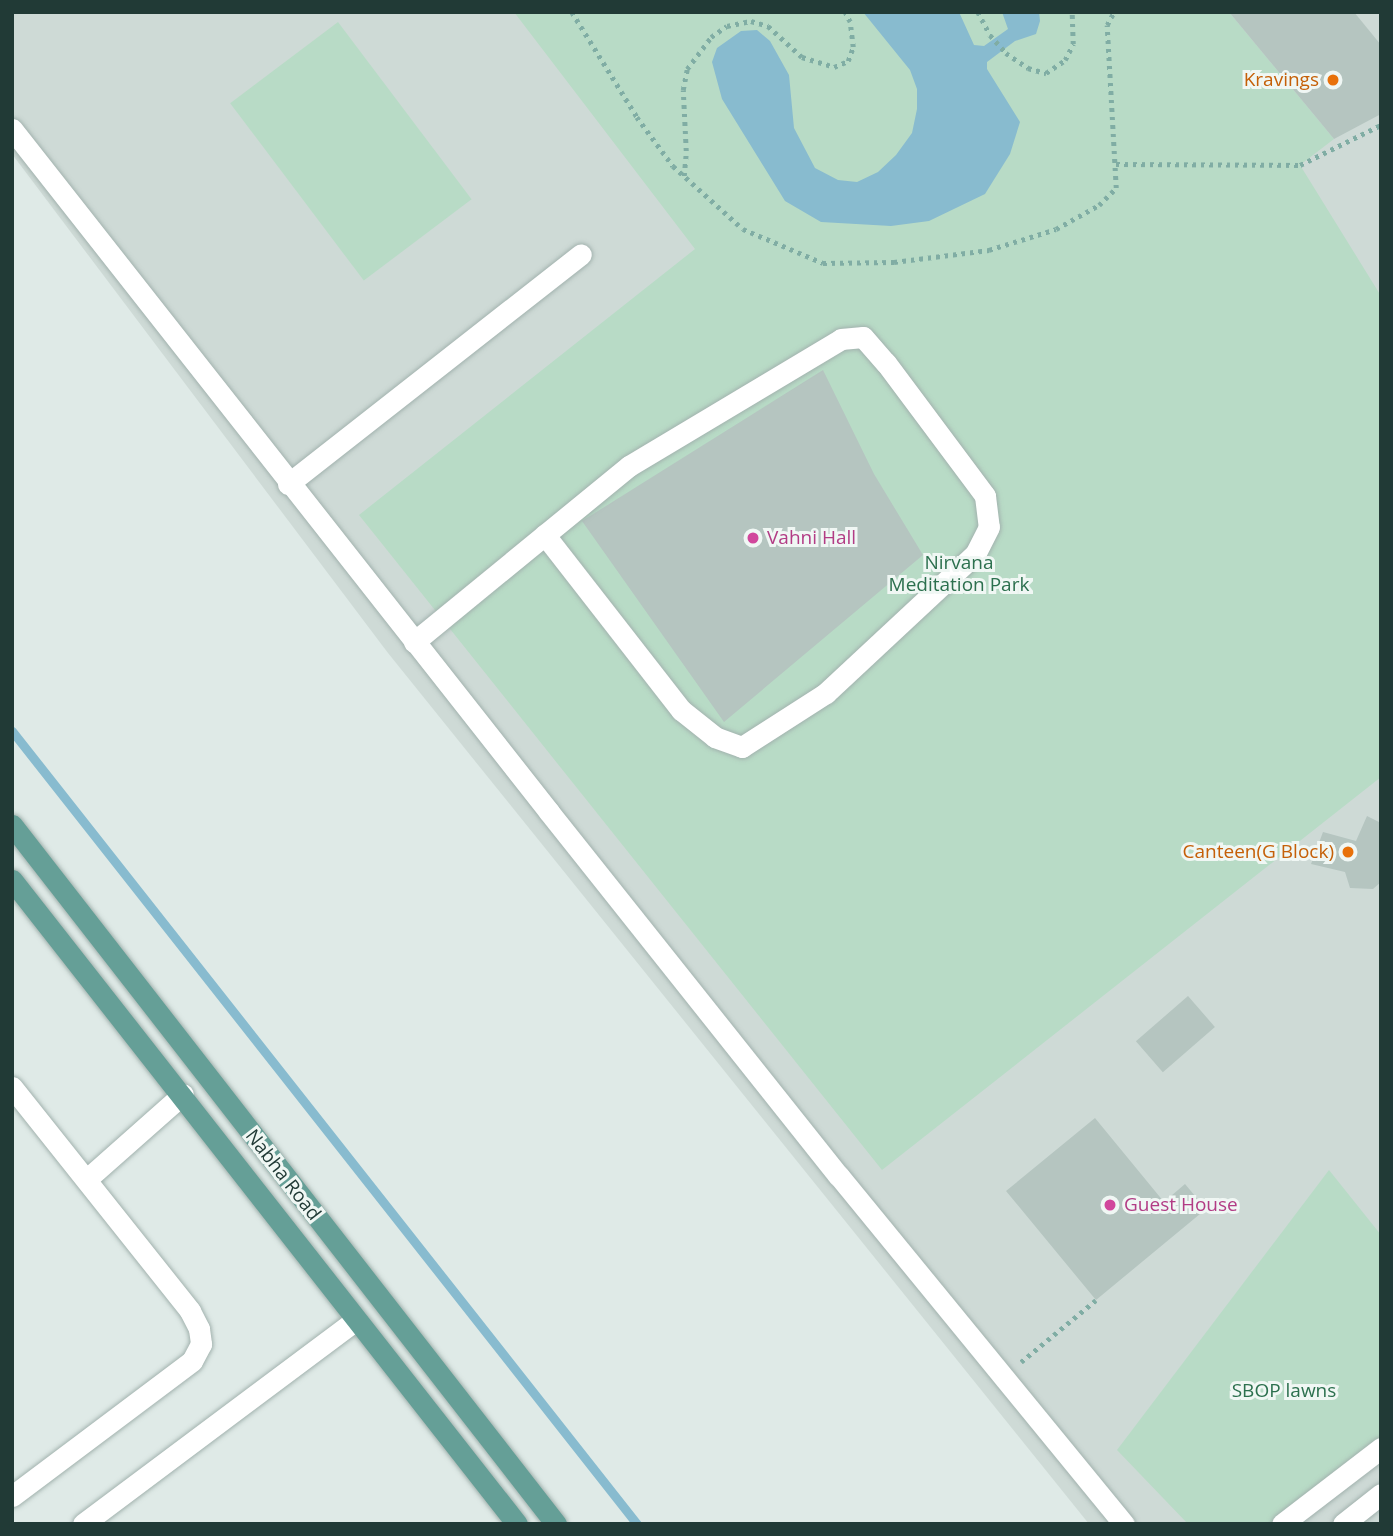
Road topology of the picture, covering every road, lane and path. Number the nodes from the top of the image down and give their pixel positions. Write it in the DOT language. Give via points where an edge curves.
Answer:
graph roads {
  1 [pos="572,12"];
  2 [pos="845,12"];
  3 [pos="978,12"];
  4 [pos="1072,12"];
  5 [pos="1114,12"];
  6 [pos="1381,125"];
  7 [pos="12,129"];
  8 [pos="1116,164"];
  9 [pos="684,176"];
  10 [pos="581,254"];
  11 [pos="288,484"];
  12 [pos="545,535"];
  13 [pos="414,642"];
  14 [pos="12,825"];
  15 [pos="12,880"];
  16 [pos="12,1087"];
  17 [pos="183,1094"];
  18 [pos="87,1179"];
  19 [pos="1096,1300"];
  20 [pos="356,1320"];
  21 [pos="1004,1376"];
  22 [pos="1381,1448"];
  23 [pos="1381,1494"];
  24 [pos="12,1496"];
  25 [pos="83,1524"];
  26 [pos="517,1524"];
  27 [pos="556,1524"];
  28 [pos="1124,1524"];
  29 [pos="1282,1524"];
  30 [pos="1343,1524"];
  1 -- 9 [label="path" via="637,117"];
  2 -- 9 [label="path" via="853,47 848,61 834,67 802,57 768,26 751,21 727,26 711,37 687,69"];
  3 -- 4 [label="path" via="1006,53 1028,68 1046,73 1058,68 1073,44"];
  5 -- 8 [label="path" via="1107,25"];
  6 -- 8 [label="path" via="1300,165"];
  7 -- 11 [label="street"];
  8 -- 9 [label="path" via="1116,188 1099,205 1056,229 989,250 894,262 823,263 743,229"];
  10 -- 11 [label="street"];
  11 -- 13 [label="street"];
  12 -- 12 [label="street" via="629,466 841,339 863,337 985,496 989,527 975,554 826,693 742,747 715,737 681,710"];
  12 -- 13 [label="street"];
  13 -- 21 [label="street"];
  14 -- 27 [label="main road, Nabha Road"];
  15 -- 17 [label="main road, Nabha Road"];
  16 -- 18 [label="street"];
  17 -- 18 [label="street"];
  17 -- 20 [label="main road, Nabha Road"];
  18 -- 24 [label="street" via="190,1311 200,1329 201,1344 192,1361"];
  19 -- 21 [label="path"];
  20 -- 25 [label="street"];
  20 -- 26 [label="main road, Nabha Road"];
  21 -- 28 [label="street"];
  22 -- 29 [label="street"];
  23 -- 30 [label="street"];
}
